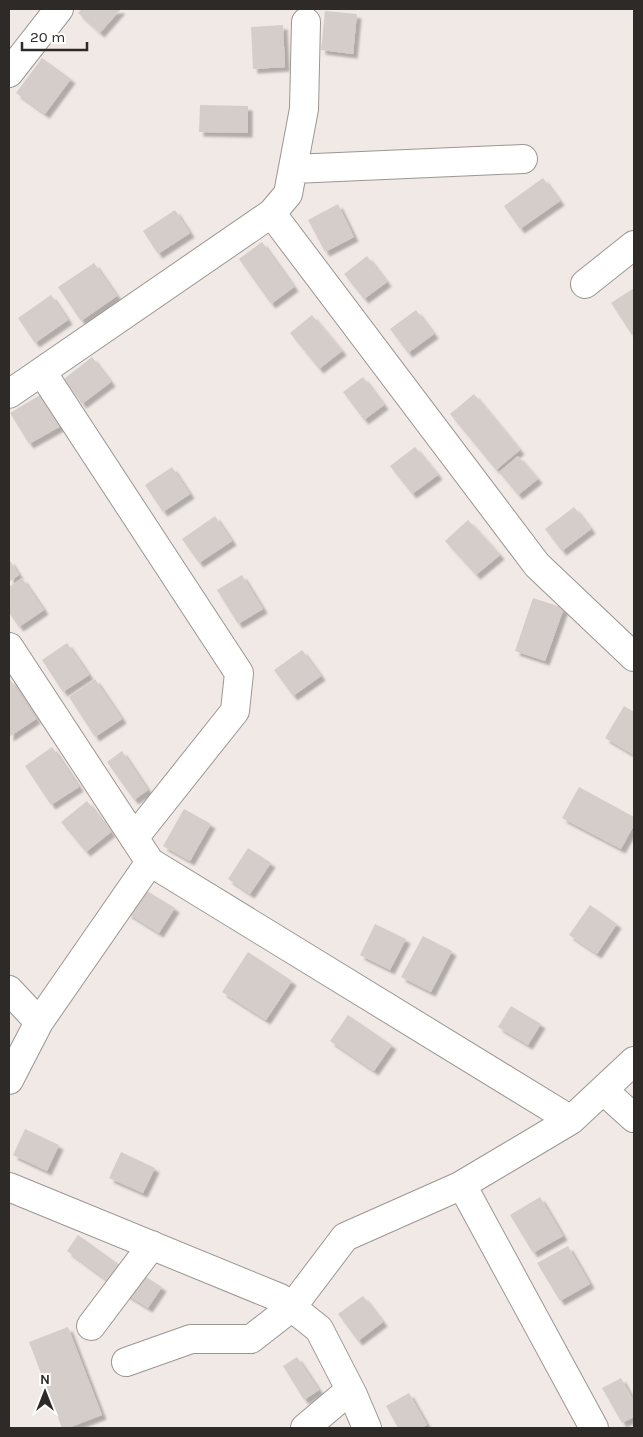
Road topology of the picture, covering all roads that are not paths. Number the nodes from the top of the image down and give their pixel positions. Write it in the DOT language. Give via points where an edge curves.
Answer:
graph roads {
  1 [pos="59,9"];
  2 [pos="306,22"];
  3 [pos="9,73"];
  4 [pos="523,159"];
  5 [pos="293,169"];
  6 [pos="272,214"];
  7 [pos="634,245"];
  8 [pos="585,284"];
  9 [pos="42,372"];
  10 [pos="9,394"];
  11 [pos="9,647"];
  12 [pos="634,657"];
  13 [pos="134,838"];
  14 [pos="150,862"];
  15 [pos="9,990"];
  16 [pos="39,1022"];
  17 [pos="634,1061"];
  18 [pos="9,1080"];
  19 [pos="603,1090"];
  20 [pos="634,1118"];
  21 [pos="571,1120"];
  22 [pos="462,1185"];
  23 [pos="9,1187"];
  24 [pos="152,1245"];
  25 [pos="292,1307"];
  26 [pos="90,1326"];
  27 [pos="126,1362"];
  28 [pos="350,1390"];
  29 [pos="305,1428"];
  30 [pos="368,1428"];
  31 [pos="594,1428"];
  1 -- 3 [label="street"];
  2 -- 5 [label="street" via="304,109"];
  4 -- 5 [label="street"];
  5 -- 6 [label="street" via="288,194"];
  6 -- 9 [label="street"];
  6 -- 12 [label="street" via="538,565"];
  7 -- 8 [label="street"];
  9 -- 10 [label="street"];
  9 -- 13 [label="street" via="239,673 234,711"];
  11 -- 13 [label="street"];
  13 -- 14 [label="street"];
  14 -- 16 [label="street"];
  14 -- 21 [label="street"];
  15 -- 16 [label="street"];
  16 -- 18 [label="street"];
  17 -- 19 [label="street"];
  19 -- 20 [label="street"];
  19 -- 21 [label="street"];
  21 -- 22 [label="street"];
  22 -- 25 [label="street" via="346,1237"];
  22 -- 31 [label="street"];
  23 -- 24 [label="street"];
  24 -- 25 [label="street" via="280,1298"];
  24 -- 26 [label="street"];
  25 -- 27 [label="street" via="251,1340 191,1339"];
  25 -- 28 [label="street" via="319,1329"];
  28 -- 29 [label="street"];
  28 -- 30 [label="street"];
}
